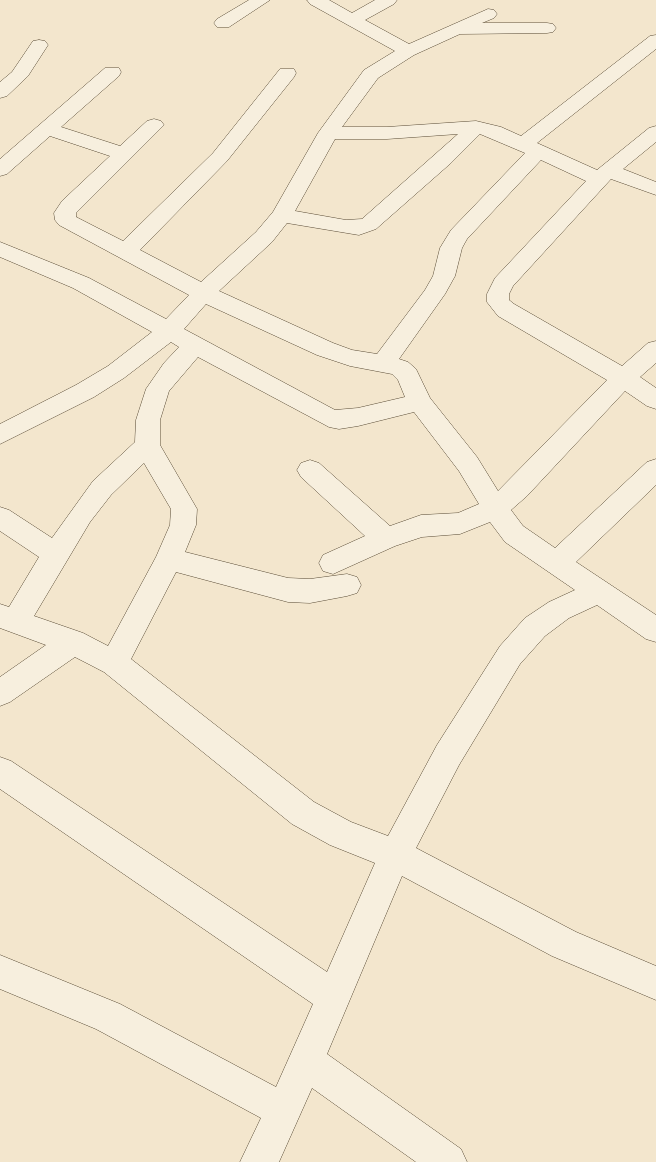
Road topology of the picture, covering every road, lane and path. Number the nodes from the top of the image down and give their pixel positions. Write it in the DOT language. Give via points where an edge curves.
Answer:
graph roads {
  1 [pos="261,0"];
  2 [pos="316,0"];
  3 [pos="388,0"];
  4 [pos="488,14"];
  5 [pos="350,20"];
  6 [pos="223,23"];
  7 [pos="547,28"];
  8 [pos="455,29"];
  9 [pos="656,40"];
  10 [pos="39,45"];
  11 [pos="408,51"];
  12 [pos="112,72"];
  13 [pos="287,73"];
  14 [pos="0,92"];
  15 [pos="154,125"];
  16 [pos="476,127"];
  17 [pos="47,129"];
  18 [pos="656,132"];
  19 [pos="328,133"];
  20 [pos="530,148"];
  21 [pos="124,154"];
  22 [pos="0,170"];
  23 [pos="604,175"];
  24 [pos="656,189"];
  25 [pos="282,215"];
  26 [pos="0,249"];
  27 [pos="125,252"];
  28 [pos="203,292"];
  29 [pos="168,332"];
  30 [pos="194,346"];
  31 [pos="656,349"];
  32 [pos="383,363"];
  33 [pos="623,378"];
  34 [pos="656,400"];
  35 [pos="420,402"];
  36 [pos="0,435"];
  37 [pos="147,444"];
  38 [pos="656,469"];
  39 [pos="310,470"];
  40 [pos="494,509"];
  41 [pos="0,517"];
  42 [pos="386,538"];
  43 [pos="56,553"];
  44 [pos="169,559"];
  45 [pos="557,563"];
  46 [pos="599,592"];
  47 [pos="8,619"];
  48 [pos="656,630"];
  49 [pos="73,642"];
  50 [pos="114,664"];
  51 [pos="0,693"];
  52 [pos="0,771"];
  53 [pos="395,855"];
  54 [pos="0,972"];
  55 [pos="656,983"];
  56 [pos="333,997"];
  57 [pos="305,1061"];
  58 [pos="284,1111"];
  59 [pos="259,1162"];
  60 [pos="448,1162"];
  1 -- 6 [label="street"];
  2 -- 5 [label="street"];
  3 -- 5 [label="street"];
  4 -- 8 [label="street"];
  5 -- 11 [label="street"];
  7 -- 8 [label="street"];
  8 -- 11 [label="street"];
  9 -- 20 [label="street"];
  10 -- 14 [label="street" via="19,76"];
  11 -- 19 [label="street" via="371,74"];
  12 -- 17 [label="street"];
  13 -- 27 [label="street" via="220,157"];
  15 -- 21 [label="street"];
  16 -- 19 [label="street"];
  16 -- 20 [label="street" via="494,131"];
  16 -- 25 [label="street" via="369,224 359,228 346,227"];
  17 -- 21 [label="street"];
  17 -- 22 [label="street"];
  18 -- 23 [label="street"];
  19 -- 25 [label="street"];
  20 -- 23 [label="street"];
  20 -- 32 [label="street" via="459,236 451,248 444,276 434,294"];
  21 -- 27 [label="street" via="69,206 66,220"];
  23 -- 24 [label="street"];
  23 -- 33 [label="street" via="503,283 498,302 506,310"];
  25 -- 28 [label="street" via="264,237"];
  26 -- 29 [label="street" via="64,274"];
  27 -- 28 [label="street"];
  28 -- 29 [label="street"];
  28 -- 32 [label="street" via="325,349 350,358"];
  29 -- 30 [label="street"];
  29 -- 36 [label="street" via="116,372"];
  30 -- 35 [label="street" via="329,418 358,417"];
  30 -- 37 [label="street" via="158,389 148,420"];
  31 -- 33 [label="street"];
  32 -- 35 [label="street" via="400,368 408,375"];
  33 -- 34 [label="street"];
  33 -- 40 [label="street" via="518,489"];
  35 -- 40 [label="street" via="468,464"];
  37 -- 43 [label="street" via="102,488"];
  37 -- 44 [label="street" via="184,509 183,525"];
  38 -- 45 [label="street"];
  39 -- 42 [label="street"];
  40 -- 42 [label="street" via="460,523 421,526"];
  40 -- 45 [label="street" via="514,534"];
  41 -- 43 [label="street"];
  42 -- 44 [label="street" via="340,574 310,591 288,590"];
  43 -- 47 [label="street"];
  44 -- 50 [label="street"];
  45 -- 46 [label="street"];
  46 -- 48 [label="street"];
  46 -- 53 [label="street" via="560,610 535,627 510,655 448,755"];
  47 -- 49 [label="street"];
  49 -- 50 [label="street"];
  49 -- 51 [label="street"];
  50 -- 53 [label="street" via="303,812 341,834"];
  52 -- 56 [label="street"];
  53 -- 55 [label="street" via="564,944"];
  53 -- 56 [label="street"];
  54 -- 58 [label="street" via="108,1016"];
  56 -- 57 [label="street"];
  57 -- 58 [label="street"];
  57 -- 60 [label="street"];
  58 -- 59 [label="street"];
}
